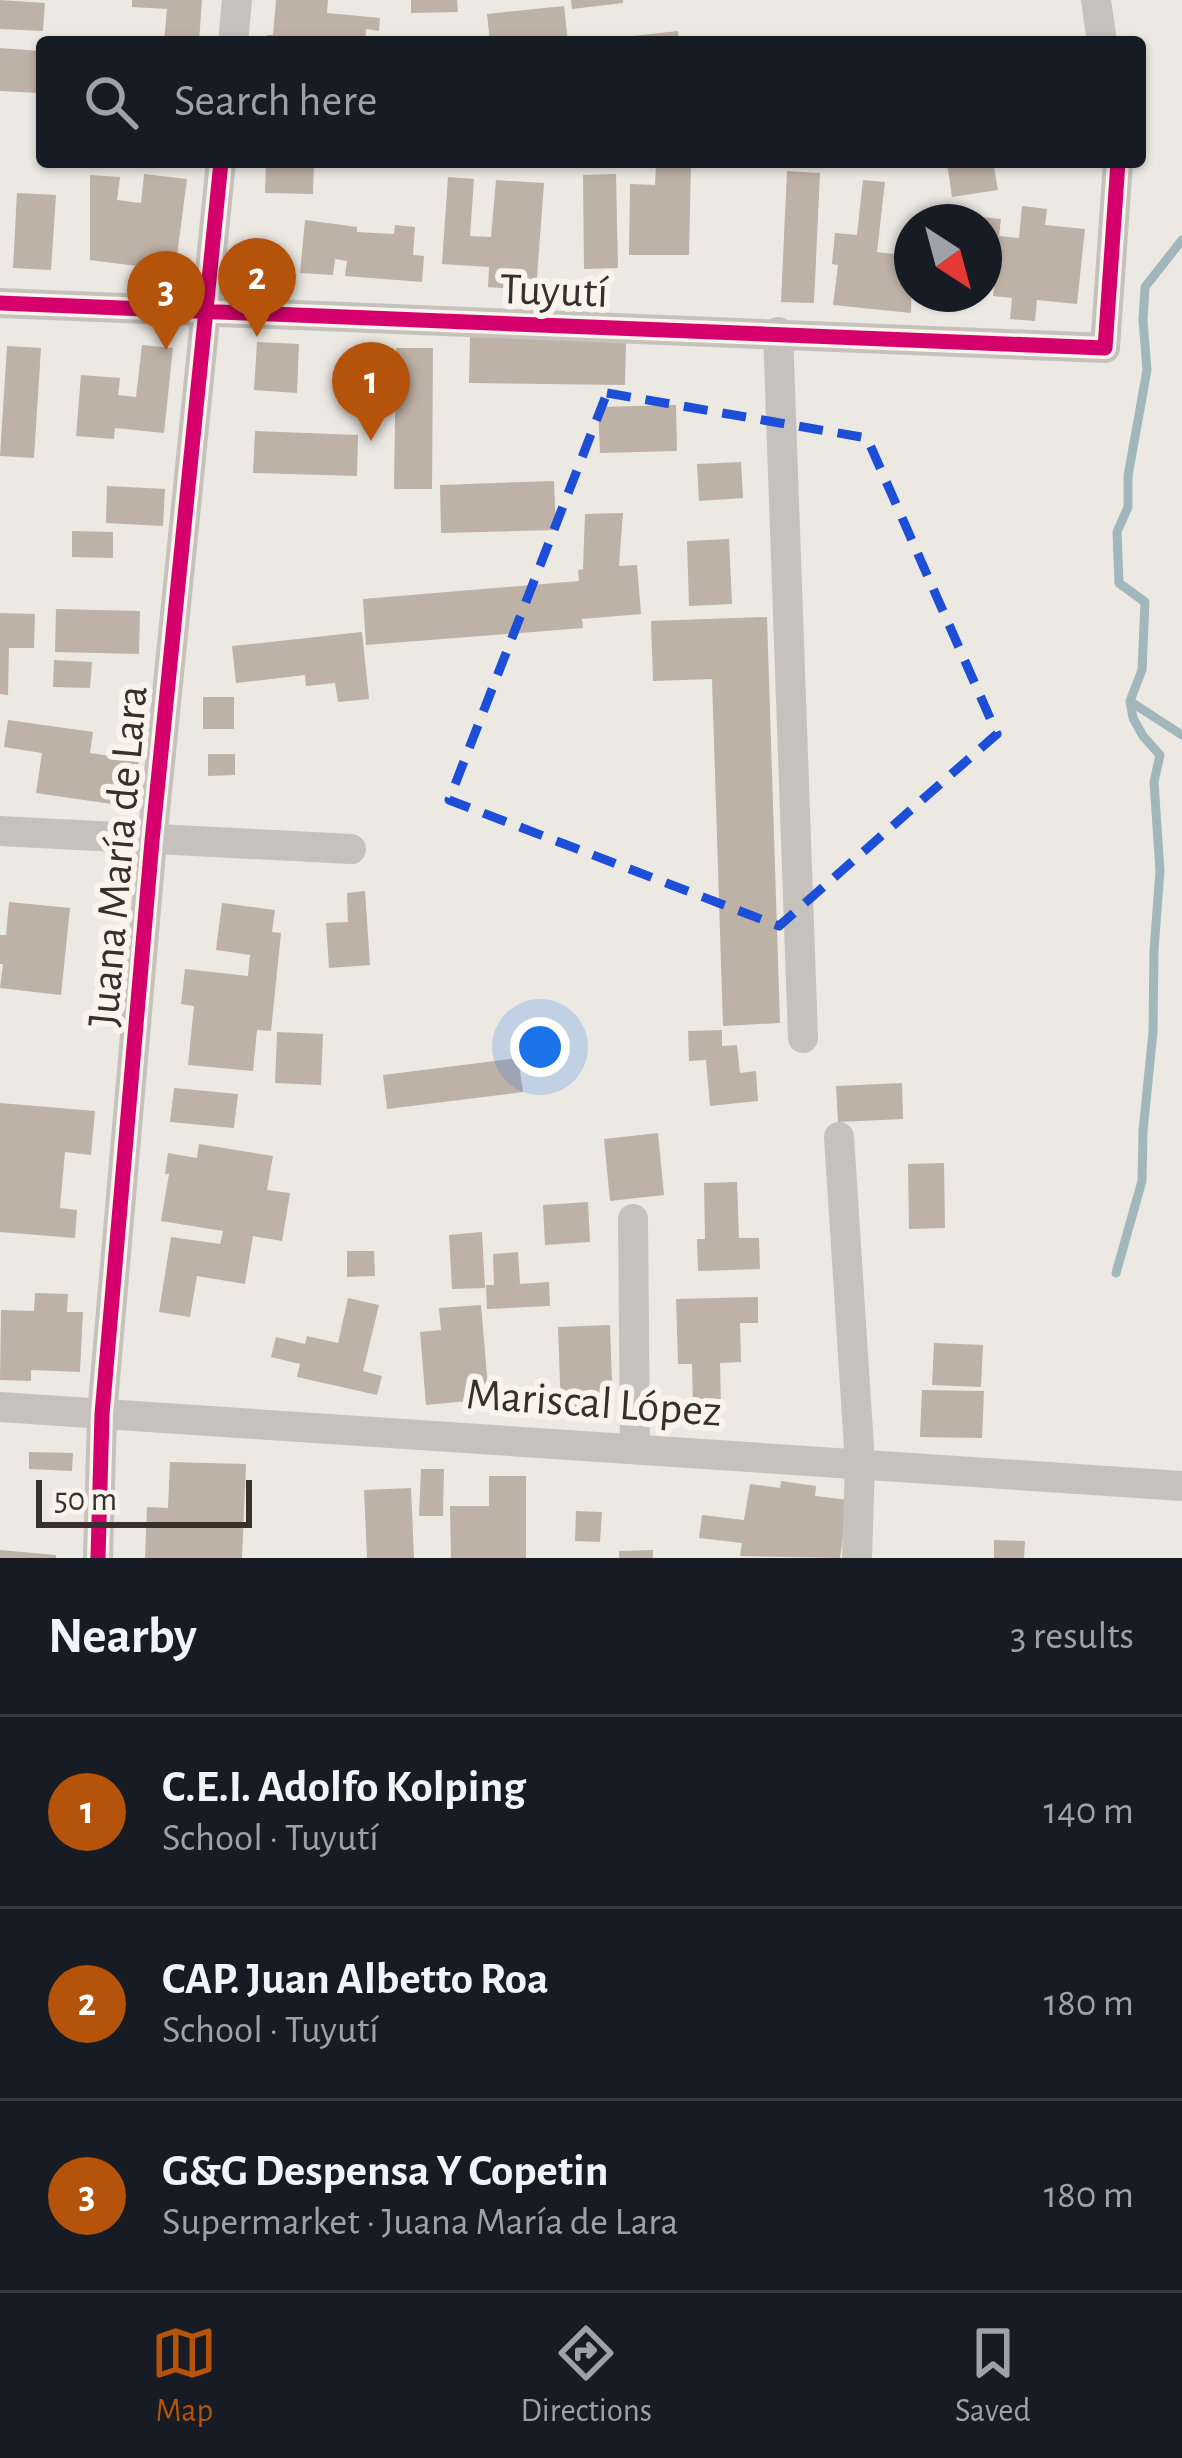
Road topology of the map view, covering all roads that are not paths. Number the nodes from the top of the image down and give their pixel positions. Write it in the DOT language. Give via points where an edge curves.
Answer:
graph roads {
  1 [pos="237,0"];
  2 [pos="1096,0"];
  3 [pos="234,36"];
  4 [pos="1101,36"];
  5 [pos="220,168"];
  6 [pos="1118,168"];
  7 [pos="0,303"];
  8 [pos="206,313"];
  9 [pos="778,332"];
  10 [pos="0,831"];
  11 [pos="152,841"];
  12 [pos="351,849"];
  13 [pos="803,1038"];
  14 [pos="839,1137"];
  15 [pos="633,1219"];
  16 [pos="0,1407"];
  17 [pos="102,1414"];
  18 [pos="635,1449"];
  19 [pos="860,1463"];
  20 [pos="1182,1486"];
  21 [pos="98,1558"];
  22 [pos="857,1558"];
  1 -- 3 [label="street"];
  2 -- 4 [label="street"];
  5 -- 8 [label="street, Juana María de Lara"];
  6 -- 9 [label="street, Tuyutí" via="1105,348"];
  7 -- 8 [label="street, Tuyutí"];
  8 -- 9 [label="street, Tuyutí"];
  8 -- 11 [label="street, Juana María de Lara"];
  9 -- 13 [label="street"];
  10 -- 11 [label="street"];
  11 -- 12 [label="street"];
  11 -- 17 [label="street, Juana María de Lara"];
  14 -- 19 [label="street"];
  15 -- 18 [label="street"];
  16 -- 17 [label="street, Mariscal López"];
  17 -- 18 [label="street, Mariscal López"];
  17 -- 21 [label="street, Juana María de Lara"];
  18 -- 19 [label="street, Mariscal López"];
  19 -- 20 [label="street, Mariscal López"];
  19 -- 22 [label="street"];
}
